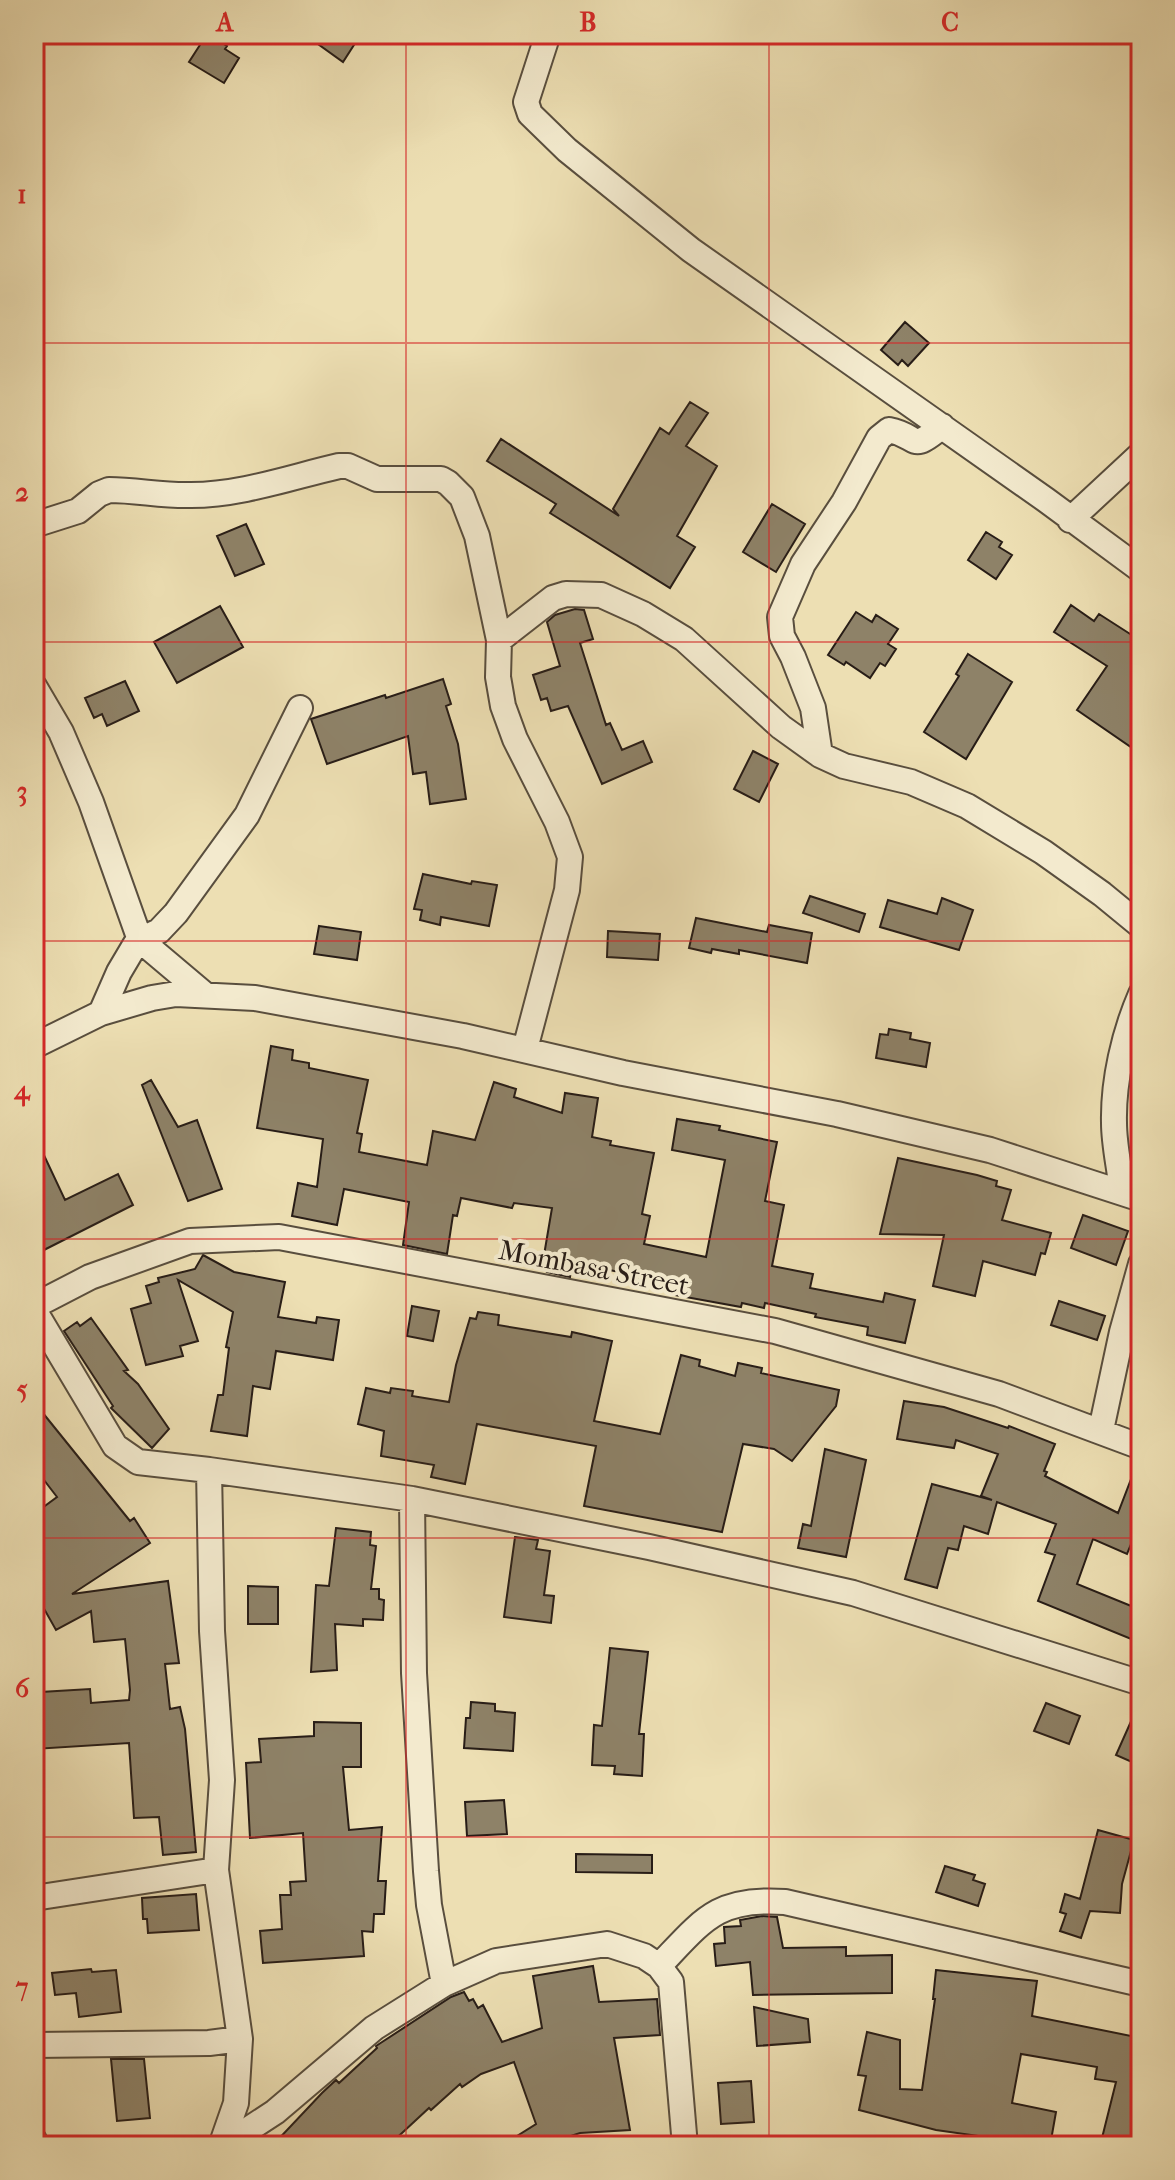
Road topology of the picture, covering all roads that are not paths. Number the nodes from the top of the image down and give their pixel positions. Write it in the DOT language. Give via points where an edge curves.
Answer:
graph roads {
  1 [pos="548,34"];
  2 [pos="942,426"];
  3 [pos="1141,454"];
  4 [pos="1070,520"];
  5 [pos="34,525"];
  6 [pos="1141,570"];
  7 [pos="499,640"];
  8 [pos="34,686"];
  9 [pos="300,708"];
  10 [pos="820,755"];
  11 [pos="1141,926"];
  12 [pos="140,940"];
  13 [pos="204,994"];
  14 [pos="1141,994"];
  15 [pos="101,1013"];
  16 [pos="34,1046"];
  17 [pos="525,1049"];
  18 [pos="1132,1196"];
  19 [pos="1141,1264"];
  20 [pos="34,1308"];
  21 [pos="1101,1430"];
  22 [pos="1141,1447"];
  23 [pos="209,1470"];
  24 [pos="412,1499"];
  25 [pos="1141,1683"];
  26 [pos="216,1870"];
  27 [pos="34,1898"];
  28 [pos="659,1966"];
  29 [pos="444,1984"];
  30 [pos="1141,1984"];
  31 [pos="240,2039"];
  32 [pos="34,2045"];
  33 [pos="232,2144"];
  34 [pos="685,2146"];
  1 -- 2 [label="street" via="526,102 546,130 691,250"];
  2 -- 4 [label="street"];
  2 -- 10 [label="street" via="921,442 889,430 879,438 803,564 780,617 782,636 813,708"];
  3 -- 4 [label="street"];
  4 -- 6 [label="street"];
  5 -- 7 [label="street" via="78,511 109,490 218,493 348,466 377,479 441,479 468,509"];
  7 -- 10 [label="street" via="553,598 601,595 684,639 781,727"];
  7 -- 17 [label="street" via="503,706 570,857 567,890"];
  8 -- 12 [label="street" via="91,802"];
  9 -- 12 [label="street" via="259,794 211,867 168,922"];
  10 -- 11 [label="street" via="911,782 967,806 1043,852"];
  12 -- 13 [label="street"];
  12 -- 15 [label="street"];
  13 -- 15 [label="street" via="152,998"];
  13 -- 17 [label="street" via="255,998"];
  14 -- 18 [label="street" via="1120,1063 1114,1123"];
  15 -- 16 [label="street"];
  17 -- 18 [label="street" via="990,1150"];
  19 -- 21 [label="street"];
  20 -- 21 [label="street, Mombasa Street" via="90,1277 190,1241 279,1237 775,1331 999,1394"];
  20 -- 23 [label="street" via="115,1446 138,1462"];
  21 -- 22 [label="street, Mombasa Street"];
  23 -- 24 [label="street"];
  23 -- 26 [label="street" via="222,1780"];
  24 -- 25 [label="street" via="853,1593"];
  24 -- 29 [label="street" via="414,1673 426,1871"];
  26 -- 27 [label="street"];
  26 -- 31 [label="street"];
  28 -- 29 [label="street" via="607,1944 496,1961"];
  28 -- 30 [label="street" via="704,1920 726,1906 759,1900"];
  28 -- 34 [label="street" via="671,1982"];
  29 -- 33 [label="street" via="374,2028"];
  31 -- 32 [label="street"];
  31 -- 33 [label="street"];
}
